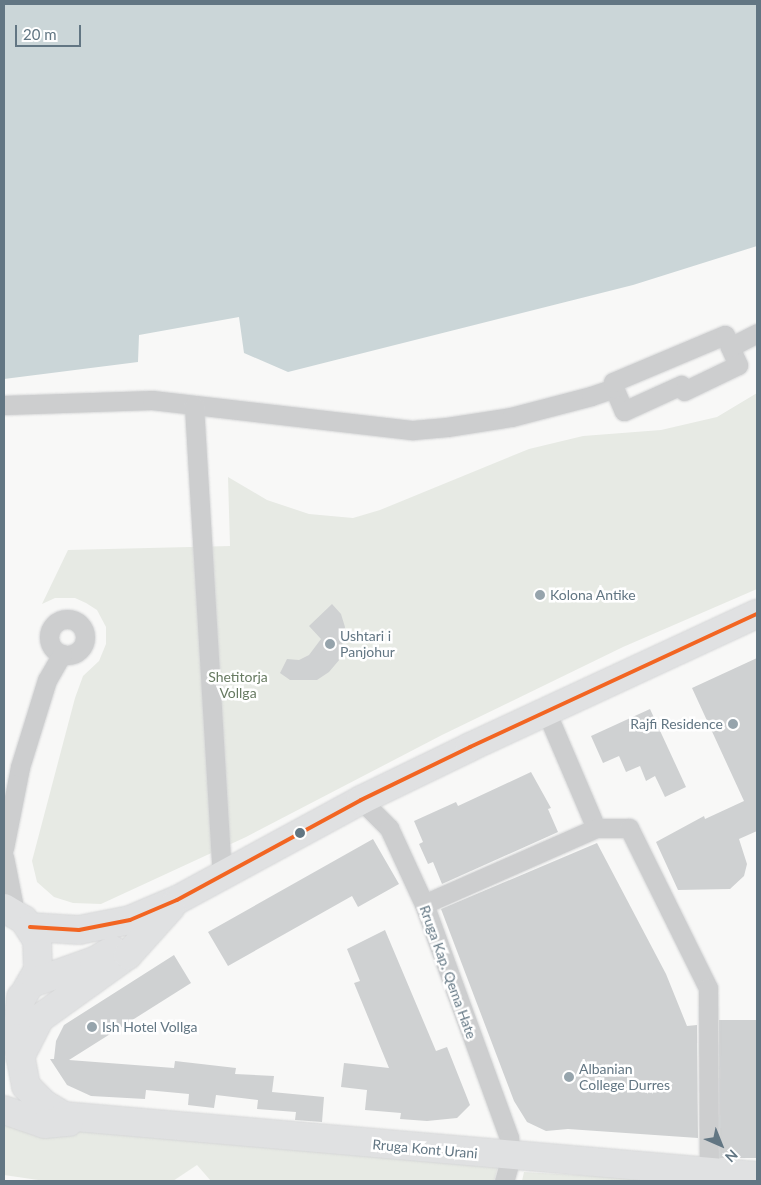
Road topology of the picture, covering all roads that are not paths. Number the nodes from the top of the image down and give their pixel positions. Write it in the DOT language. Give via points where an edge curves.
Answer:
graph roads {
  1 [pos="757,333"];
  2 [pos="730,347"];
  3 [pos="614,388"];
  4 [pos="4,405"];
  5 [pos="194,406"];
  6 [pos="757,614"];
  7 [pos="62,654"];
  8 [pos="546,711"];
  9 [pos="362,800"];
  10 [pos="596,828"];
  11 [pos="5,830"];
  12 [pos="4,848"];
  13 [pos="4,858"];
  14 [pos="222,873"];
  15 [pos="177,900"];
  16 [pos="424,904"];
  17 [pos="16,916"];
  18 [pos="19,996"];
  19 [pos="23,1073"];
  20 [pos="5,1110"];
  21 [pos="93,1120"];
  22 [pos="508,1169"];
  23 [pos="710,1171"];
  24 [pos="757,1176"];
  1 -- 2 [label="street"];
  2 -- 3 [label="street" via="725,335 613,382"];
  2 -- 3 [label="street" via="738,365 624,411"];
  3 -- 5 [label="street" via="512,417 413,430"];
  4 -- 5 [label="street" via="152,400"];
  5 -- 14 [label="street"];
  6 -- 8 [label="main road"];
  7 -- 11 [label="street" via="46,680"];
  8 -- 9 [label="main road"];
  8 -- 10 [label="street"];
  9 -- 14 [label="main road"];
  9 -- 16 [label="street, Rruga Kap. Qema Hate" via="390,828"];
  10 -- 16 [label="street"];
  10 -- 23 [label="street" via="629,828 708,988"];
  11 -- 12 [label="street"];
  13 -- 17 [label="street"];
  14 -- 15 [label="main road"];
  15 -- 17 [label="main road" via="130,920 100,928 66,931"];
  15 -- 18 [label="main road" via="94,961"];
  15 -- 19 [label="main road" via="128,955 40,1018"];
  16 -- 22 [label="street, Rruga Kap. Qema Hate" via="509,1138"];
  17 -- 18 [label="main road" via="40,955"];
  18 -- 19 [label="main road" via="16,1021"];
  19 -- 20 [label="main road" via="17,1105"];
  19 -- 21 [label="main road, Rruga Kont Urani" via="55,1112"];
  20 -- 21 [label="main road, Rruga Kont Urani" via="45,1124"];
  21 -- 22 [label="main road, Rruga Kont Urani"];
  22 -- 23 [label="main road, Rruga Kont Urani"];
  23 -- 24 [label="main road, Rruga Kont Urani"];
}
